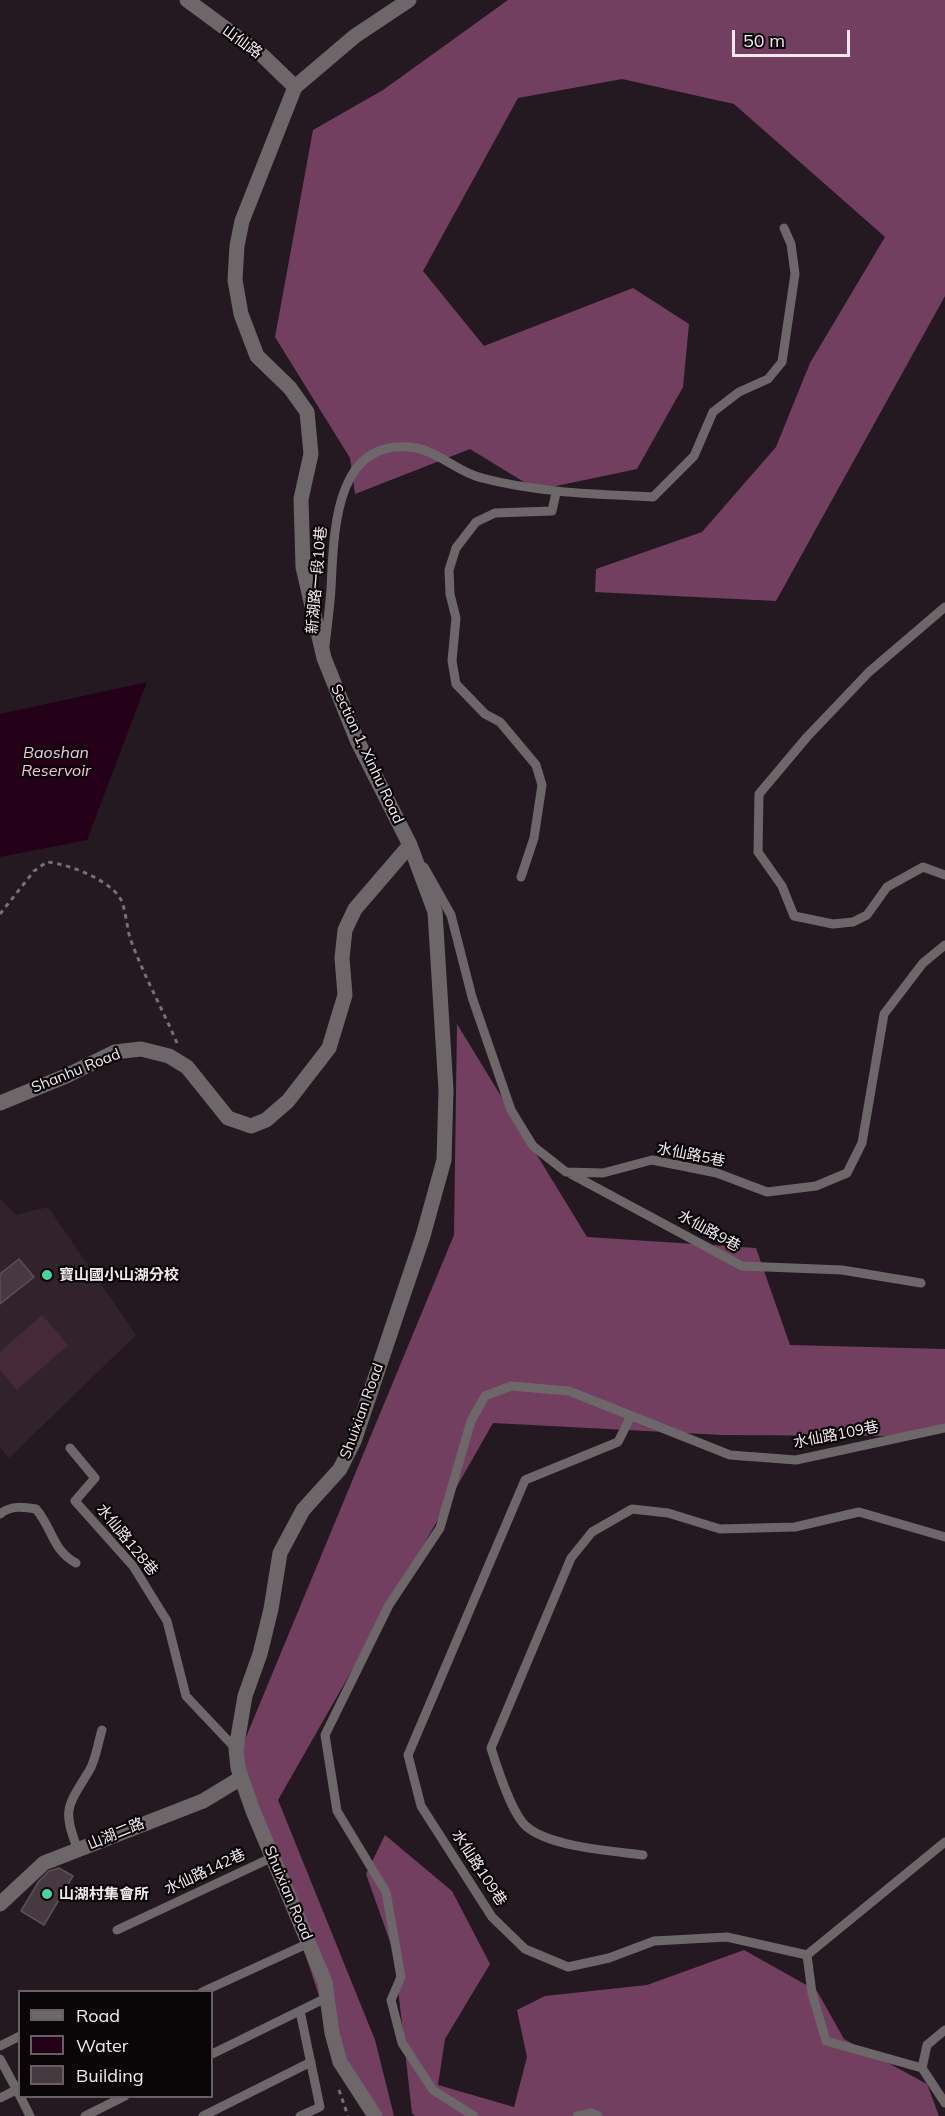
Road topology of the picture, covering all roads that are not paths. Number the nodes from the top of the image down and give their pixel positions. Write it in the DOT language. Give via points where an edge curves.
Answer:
graph roads {
  1 [pos="187,0"];
  2 [pos="409,0"];
  3 [pos="295,87"];
  4 [pos="784,228"];
  5 [pos="556,493"];
  6 [pos="945,607"];
  7 [pos="324,658"];
  8 [pos="410,845"];
  9 [pos="945,875"];
  10 [pos="521,877"];
  11 [pos="945,945"];
  12 [pos="0,1103"];
  13 [pos="566,1172"];
  14 [pos="921,1283"];
  15 [pos="631,1416"];
  16 [pos="945,1428"];
  17 [pos="70,1448"];
  18 [pos="0,1514"];
  19 [pos="945,1537"];
  20 [pos="76,1563"];
  21 [pos="102,1730"];
  22 [pos="236,1749"];
  23 [pos="241,1778"];
  24 [pos="945,1842"];
  25 [pos="78,1850"];
  26 [pos="643,1855"];
  27 [pos="273,1857"];
  28 [pos="0,1904"];
  29 [pos="117,1930"];
  30 [pos="309,1943"];
  31 [pos="807,1955"];
  32 [pos="206,1990"];
  33 [pos="328,1997"];
  34 [pos="300,2011"];
  35 [pos="945,2030"];
  36 [pos="18,2037"];
  37 [pos="0,2046"];
  38 [pos="213,2054"];
  39 [pos="0,2059"];
  40 [pos="311,2062"];
  41 [pos="922,2068"];
  42 [pos="18,2090"];
  43 [pos="18,2092"];
  44 [pos="0,2097"];
  45 [pos="22,2098"];
  46 [pos="123,2098"];
  47 [pos="945,2103"];
  48 [pos="30,2116"];
  49 [pos="85,2116"];
  50 [pos="203,2116"];
  51 [pos="300,2116"];
  52 [pos="375,2116"];
  53 [pos="474,2116"];
  54 [pos="577,2116"];
  55 [pos="598,2116"];
  1 -- 3 [label="street, 山仙路" via="263,56"];
  2 -- 3 [label="street, Section 1, Xinhu Road" via="355,36"];
  3 -- 7 [label="street, Section 1, Xinhu Road" via="242,221 235,280 241,314 257,356 290,388 307,412 311,454 301,499 303,567"];
  4 -- 5 [label="lane, 新湖路一段10巷" via="791,244 795,274 782,362 768,380 739,392 713,412 694,456 653,497"];
  5 -- 7 [label="lane, 新湖路一段10巷" via="479,478 417,448 379,449 355,468 346,485 334,538"];
  5 -- 10 [label="lane" via="552,511 495,513 476,522 456,548 449,570 456,618 452,661 456,684 479,708 500,722 536,765 542,785 534,838"];
  6 -- 9 [label="lane" via="869,672 759,794 758,852 782,886 794,916 834,924 853,922 867,915 887,887 923,867"];
  7 -- 8 [label="street, Section 1, Xinhu Road" via="357,740"];
  8 -- 12 [label="street, Shanhu Road" via="355,909 345,930 345,995 329,1048 288,1101 266,1120 251,1126 228,1119 187,1067 169,1056 141,1049 115,1052"];
  8 -- 13 [label="lane" via="451,915 472,997 511,1110 533,1146"];
  8 -- 22 [label="street, Shuixian Road" via="435,912 446,1090 444,1160 423,1236 354,1441 340,1469 303,1510 280,1553 271,1609 245,1696"];
  11 -- 13 [label="lane, 水仙路5巷" via="923,963 884,1014 862,1143 847,1173 816,1186 767,1192 717,1173 652,1160 603,1173"];
  13 -- 14 [label="lane, 水仙路9巷" via="742,1266 842,1270"];
  15 -- 16 [label="lane, 水仙路109巷" via="730,1455 796,1460"];
  15 -- 31 [label="lane, 水仙路109巷" via="618,1442 525,1480 408,1755 421,1806 492,1917 525,1949 568,1967 609,1958 654,1941 727,1937"];
  15 -- 53 [label="lane, 水仙路109巷" via="569,1391 511,1386 484,1396 471,1420 440,1528 389,1605 325,1735 338,1811 386,1892 401,1977 391,2000 402,2043 432,2090"];
  17 -- 22 [label="lane, 水仙路128巷" via="95,1478 75,1500 133,1566 167,1621 186,1696"];
  18 -- 20 [label="lane" via="6,1509 36,1509 62,1556"];
  19 -- 26 [label="lane" via="860,1512 795,1527 720,1529 668,1513 632,1509 592,1532 571,1558 491,1748 504,1789 526,1827 563,1843"];
  21 -- 25 [label="lane" via="90,1770 67,1812"];
  22 -- 23 [label="street, Shuixian Road"];
  23 -- 25 [label="street, 山湖二路" via="203,1801"];
  23 -- 27 [label="street, Shuixian Road"];
  24 -- 31 [label="lane"];
  25 -- 28 [label="street, 山湖二路" via="44,1863"];
  27 -- 29 [label="lane, 水仙路142巷"];
  27 -- 30 [label="street, Shuixian Road"];
  30 -- 32 [label="lane"];
  30 -- 33 [label="street, Shuixian Road"];
  31 -- 41 [label="lane" via="812,1993 826,2041"];
  33 -- 34 [label="lane"];
  33 -- 52 [label="street, Shuixian Road" via="340,2062"];
  34 -- 38 [label="lane"];
  34 -- 40 [label="lane"];
  35 -- 41 [label="lane" via="927,2045"];
  36 -- 37 [label="lane"];
  39 -- 42 [label="lane"];
  40 -- 50 [label="lane"];
  40 -- 51 [label="lane" via="320,2107"];
  41 -- 47 [label="lane"];
  43 -- 44 [label="lane"];
  45 -- 48 [label="lane"];
  46 -- 49 [label="lane"];
  54 -- 55 [label="lane"];
}
